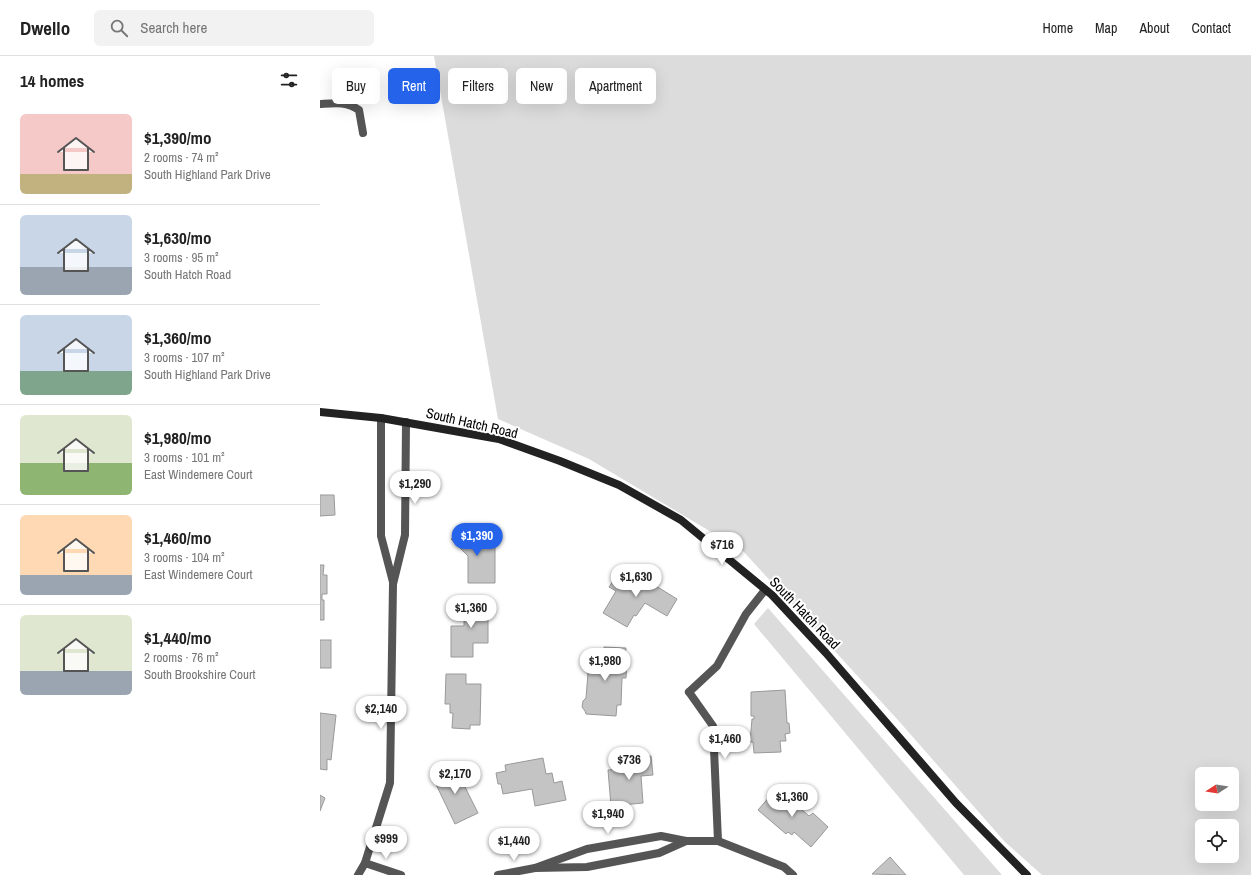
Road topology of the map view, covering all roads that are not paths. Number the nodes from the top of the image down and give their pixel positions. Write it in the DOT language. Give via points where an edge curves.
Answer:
graph roads {
  1 [pos="320,104"];
  2 [pos="363,133"];
  3 [pos="320,412"];
  4 [pos="381,418"];
  5 [pos="406,422"];
  6 [pos="393,584"];
  7 [pos="765,590"];
  8 [pos="686,841"];
  9 [pos="718,841"];
  10 [pos="365,864"];
  11 [pos="535,868"];
  12 [pos="358,875"];
  13 [pos="401,875"];
  14 [pos="498,875"];
  15 [pos="793,875"];
  16 [pos="1027,875"];
  1 -- 2 [label="street" via="340,102 353,105 359,110"];
  3 -- 4 [label="main road, South Hatch Road"];
  4 -- 5 [label="main road, South Hatch Road"];
  4 -- 6 [label="street" via="381,536"];
  5 -- 6 [label="street" via="405,535"];
  5 -- 7 [label="main road, South Hatch Road" via="499,439 619,485 681,520"];
  6 -- 10 [label="street" via="390,783"];
  7 -- 9 [label="street" via="746,614 717,666 689,692 713,726"];
  7 -- 16 [label="main road, South Hatch Road" via="826,653 956,803"];
  8 -- 9 [label="street"];
  8 -- 11 [label="street" via="659,853 594,865"];
  8 -- 11 [label="street" via="661,836 587,849"];
  9 -- 15 [label="street" via="784,868"];
  10 -- 12 [label="street"];
  10 -- 13 [label="street"];
  11 -- 14 [label="street"];
}
